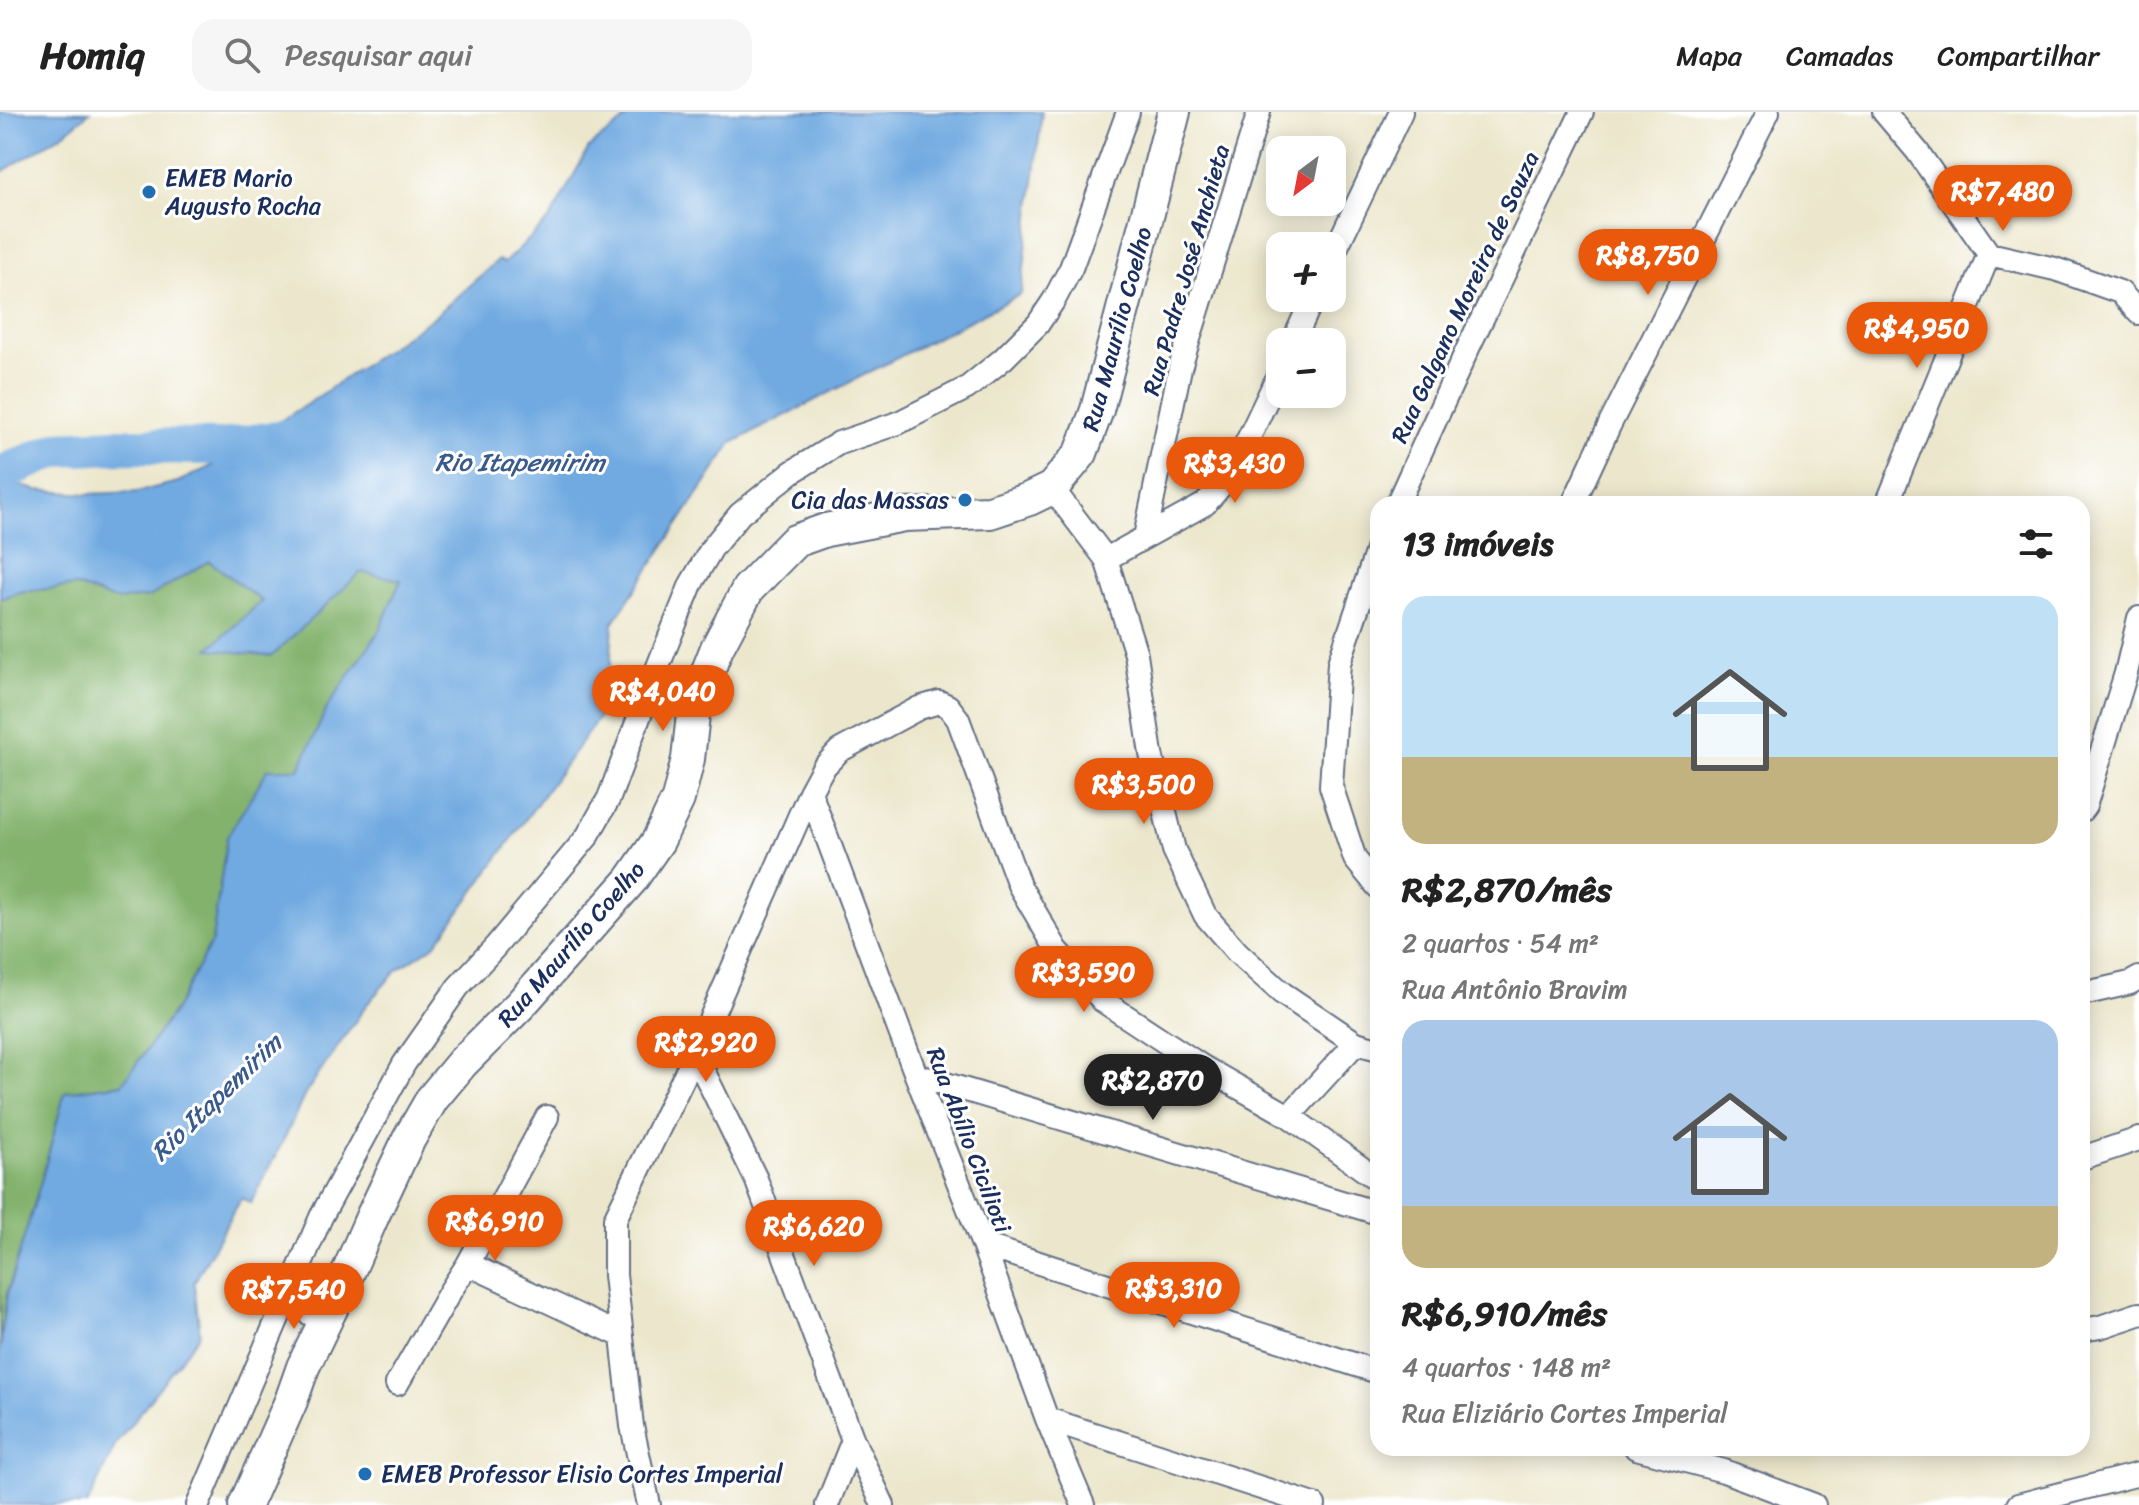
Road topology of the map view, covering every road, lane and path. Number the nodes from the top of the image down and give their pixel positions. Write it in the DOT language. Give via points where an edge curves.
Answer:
graph roads {
  1 [pos="1128,112"];
  2 [pos="1174,112"];
  3 [pos="1259,112"];
  4 [pos="1401,112"];
  5 [pos="1582,112"];
  6 [pos="1768,112"];
  7 [pos="1884,112"];
  8 [pos="1344,232"];
  9 [pos="1989,254"];
  10 [pos="2139,313"];
  11 [pos="1266,401"];
  12 [pos="1052,488"];
  13 [pos="1401,496"];
  14 [pos="1577,496"];
  15 [pos="1890,496"];
  16 [pos="1145,537"];
  17 [pos="1106,559"];
  18 [pos="1370,571"];
  19 [pos="2139,618"];
  20 [pos="2090,790"];
  21 [pos="810,792"];
  22 [pos="1370,877"];
  23 [pos="2139,978"];
  24 [pos="2090,992"];
  25 [pos="1356,1043"];
  26 [pos="1370,1047"];
  27 [pos="695,1054"];
  28 [pos="916,1075"];
  29 [pos="1289,1116"];
  30 [pos="547,1117"];
  31 [pos="2139,1139"];
  32 [pos="2090,1155"];
  33 [pos="1370,1174"];
  34 [pos="1370,1211"];
  35 [pos="983,1245"];
  36 [pos="468,1264"];
  37 [pos="285,1300"];
  38 [pos="2139,1314"];
  39 [pos="325,1322"];
  40 [pos="2090,1329"];
  41 [pos="622,1336"];
  42 [pos="1370,1369"];
  43 [pos="397,1384"];
  44 [pos="1047,1419"];
  45 [pos="853,1440"];
  46 [pos="1667,1456"];
  47 [pos="2139,1474"];
  48 [pos="198,1505"];
  49 [pos="245,1505"];
  50 [pos="649,1505"];
  51 [pos="827,1505"];
  52 [pos="883,1505"];
  53 [pos="1083,1505"];
  54 [pos="1314,1505"];
  55 [pos="1814,1505"];
  56 [pos="2018,1505"];
  1 -- 37 [label="street" via="1071,268 1038,324 967,388 898,423 839,443 792,472 740,514 712,548 691,584 609,798 587,837 458,987 404,1064 321,1217"];
  2 -- 12 [label="main road, Rua Maurílio Coelho" via="1097,410 1081,453"];
  3 -- 16 [label="street, Rua Padre José Anchieta" via="1180,368"];
  4 -- 8 [label="street"];
  5 -- 13 [label="street, Rua Galgano Moreira de Souza"];
  6 -- 14 [label="street"];
  7 -- 9 [label="street"];
  9 -- 10 [label="street" via="2120,292"];
  9 -- 15 [label="street"];
  11 -- 16 [label="street" via="1232,473 1205,504"];
  12 -- 17 [label="street"];
  12 -- 39 [label="main road, Rua Maurílio Coelho" via="990,512 904,515 826,530 795,541 748,589 694,706 678,799 658,841 622,891 432,1099"];
  16 -- 17 [label="street"];
  17 -- 25 [label="street" via="1136,654 1151,754 1174,850 1205,915 1282,993"];
  18 -- 22 [label="street" via="1339,663 1331,786 1355,859"];
  19 -- 20 [label="street"];
  21 -- 27 [label="street"];
  21 -- 28 [label="street, Rua Abílio Cicilioti"];
  21 -- 29 [label="street" via="839,751 927,704 948,706 958,719 1019,885 1057,950 1103,1001"];
  23 -- 24 [label="street"];
  25 -- 26 [label="street"];
  25 -- 29 [label="street"];
  27 -- 41 [label="street" via="615,1219"];
  27 -- 45 [label="street" via="756,1179"];
  28 -- 34 [label="street"];
  28 -- 35 [label="street, Rua Abílio Cicilioti"];
  29 -- 33 [label="street"];
  30 -- 36 [label="street"];
  31 -- 32 [label="street"];
  35 -- 42 [label="street"];
  35 -- 44 [label="street, Rua Abílio Cicilioti"];
  36 -- 41 [label="street"];
  36 -- 43 [label="street"];
  37 -- 39 [label="street"];
  37 -- 48 [label="street"];
  38 -- 40 [label="street"];
  39 -- 49 [label="main road, Rua Maurílio Coelho"];
  41 -- 50 [label="street" via="632,1426"];
  44 -- 53 [label="street, Rua Abílio Cicilioti"];
  44 -- 54 [label="street"];
  45 -- 51 [label="street"];
  45 -- 52 [label="street"];
  46 -- 55 [label="street"];
  47 -- 56 [label="street"];
}
